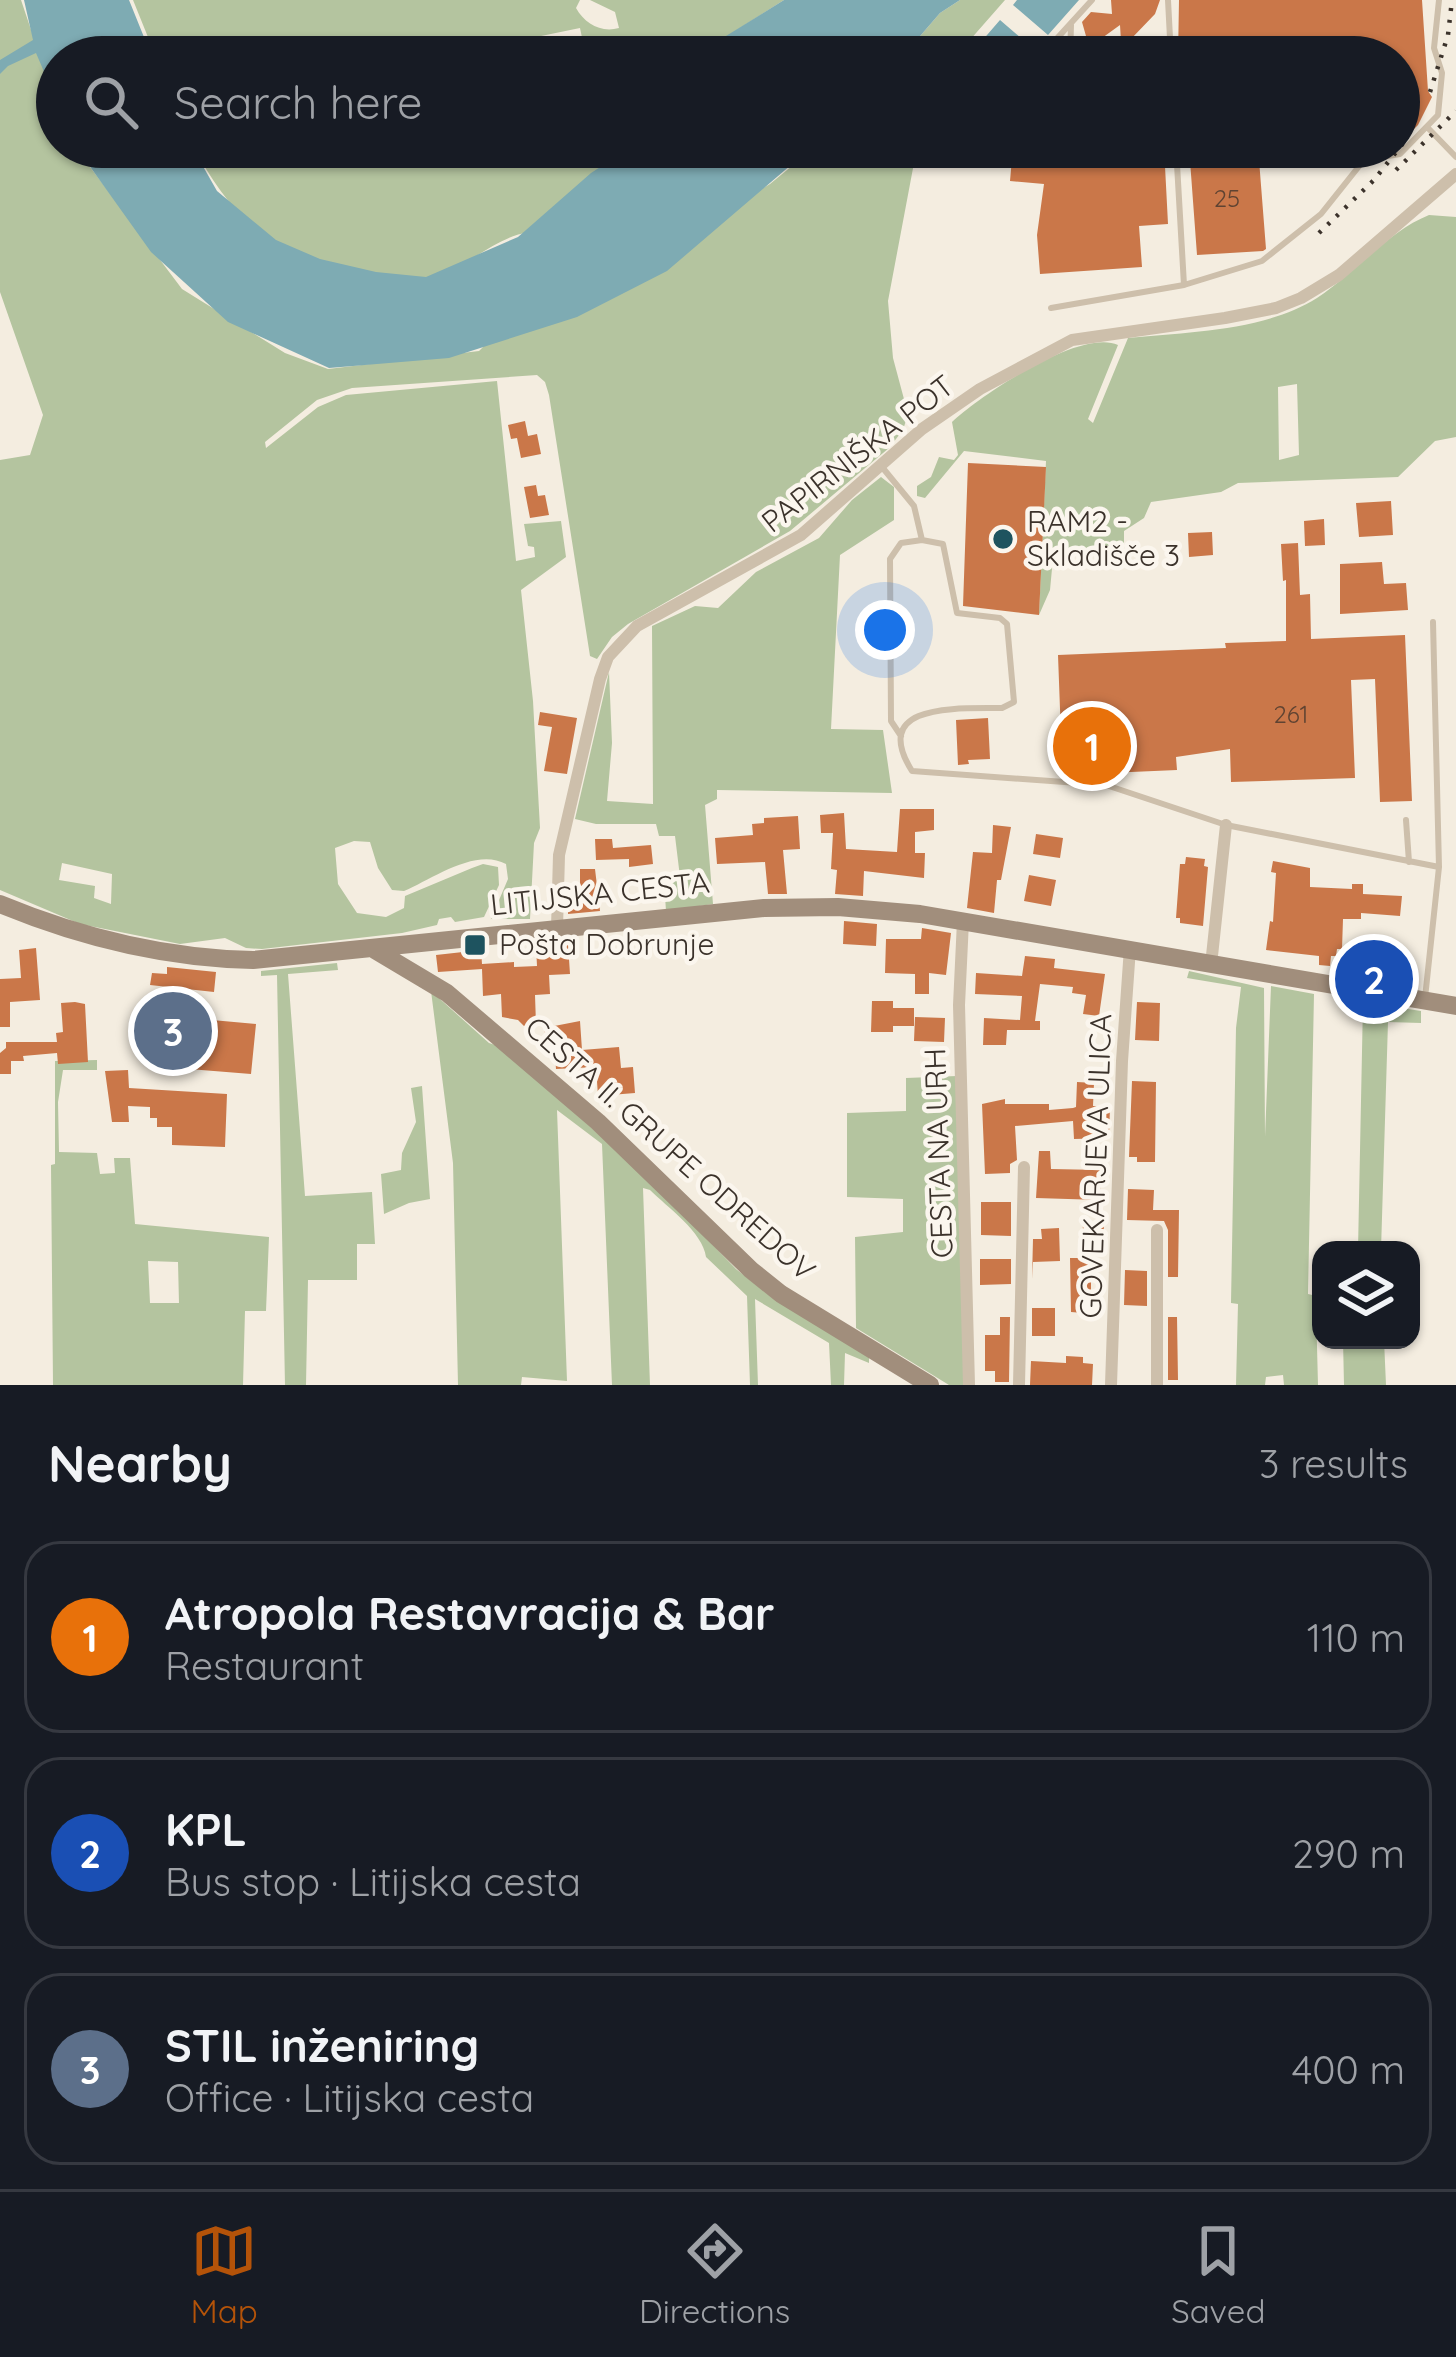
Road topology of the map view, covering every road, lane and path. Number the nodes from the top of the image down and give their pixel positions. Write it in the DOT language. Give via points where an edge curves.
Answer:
graph roads {
  1 [pos="1092,0"];
  2 [pos="1168,0"];
  3 [pos="1439,0"];
  4 [pos="1071,22"];
  5 [pos="1059,36"];
  6 [pos="1071,36"];
  7 [pos="1170,36"];
  8 [pos="1427,128"];
  9 [pos="1420,135"];
  10 [pos="1456,157"];
  11 [pos="1177,168"];
  12 [pos="1358,168"];
  13 [pos="1456,174"];
  14 [pos="1184,285"];
  15 [pos="1051,308"];
  16 [pos="880,465"];
  17 [pos="922,540"];
  18 [pos="1433,622"];
  19 [pos="901,736"];
  20 [pos="1406,820"];
  21 [pos="1226,825"];
  22 [pos="1409,862"];
  23 [pos="1438,867"];
  24 [pos="0,904"];
  25 [pos="963,921"];
  26 [pos="557,928"];
  27 [pos="1130,948"];
  28 [pos="375,950"];
  29 [pos="1211,965"];
  30 [pos="1424,1001"];
  31 [pos="1456,1006"];
  32 [pos="1024,1167"];
  33 [pos="1157,1231"];
  34 [pos="930,1385"];
  35 [pos="969,1385"];
  36 [pos="1018,1385"];
  37 [pos="1111,1385"];
  38 [pos="1157,1385"];
  1 -- 4 [label="lane"];
  2 -- 7 [label="lane"];
  3 -- 8 [label="lane" via="1434,47 1442,74 1438,115"];
  4 -- 5 [label="lane"];
  4 -- 6 [label="lane"];
  8 -- 9 [label="lane"];
  8 -- 10 [label="lane"];
  11 -- 14 [label="lane"];
  12 -- 14 [label="lane" via="1321,214 1262,261"];
  13 -- 16 [label="street, PAPIRNIŠKA POT" via="1301,298 1072,340 980,389"];
  14 -- 15 [label="lane"];
  16 -- 17 [label="lane" via="914,506"];
  16 -- 26 [label="street, PAPIRNIŠKA POT" via="801,535 638,626 608,657 560,855"];
  17 -- 19 [label="lane" via="901,543 890,560 891,721"];
  17 -- 19 [label="lane" via="943,544 957,613 1007,624 1014,702 923,712"];
  18 -- 23 [label="lane"];
  19 -- 21 [label="lane" via="912,771 1106,785"];
  20 -- 22 [label="lane"];
  21 -- 22 [label="lane"];
  21 -- 29 [label="street"];
  22 -- 23 [label="lane"];
  23 -- 30 [label="lane"];
  24 -- 28 [label="main road, LITIJSKA CESTA" via="168,955 253,960"];
  25 -- 26 [label="main road, LITIJSKA CESTA" via="809,905"];
  25 -- 27 [label="main road, LITIJSKA CESTA"];
  25 -- 35 [label="street, CESTA NA URH"];
  26 -- 28 [label="main road, LITIJSKA CESTA"];
  27 -- 29 [label="main road, LITIJSKA CESTA"];
  27 -- 37 [label="street, GOVEKARJEVA ULICA"];
  28 -- 34 [label="main road, CESTA II. GRUPE ODREDOV" via="447,993 598,1122 751,1270"];
  29 -- 30 [label="main road, LITIJSKA CESTA"];
  30 -- 31 [label="main road, LITIJSKA CESTA"];
  32 -- 36 [label="street"];
  33 -- 38 [label="street"];
}
